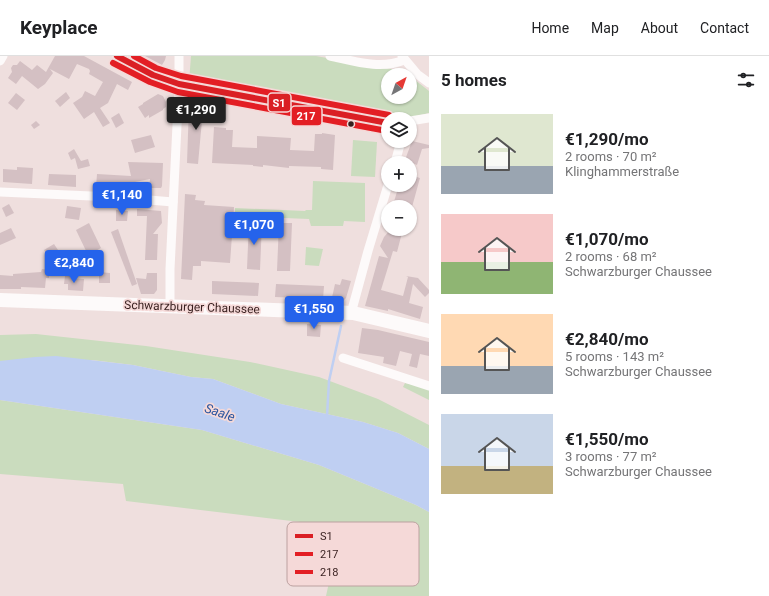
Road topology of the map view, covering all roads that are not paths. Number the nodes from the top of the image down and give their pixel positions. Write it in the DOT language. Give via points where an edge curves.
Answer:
graph roads {
  1 [pos="3,56"];
  2 [pos="117,56"];
  3 [pos="179,56"];
  4 [pos="330,56"];
  5 [pos="403,58"];
  6 [pos="0,61"];
  7 [pos="429,83"];
  8 [pos="179,84"];
  9 [pos="429,118"];
  10 [pos="417,120"];
  11 [pos="381,122"];
  12 [pos="0,192"];
  13 [pos="386,192"];
  14 [pos="173,202"];
  15 [pos="0,300"];
  16 [pos="170,306"];
  17 [pos="353,314"];
  18 [pos="429,331"];
  19 [pos="344,358"];
  20 [pos="429,386"];
  1 -- 6 [label="street"];
  2 -- 8 [label="street" via="153,75"];
  3 -- 8 [label="street"];
  4 -- 5 [label="street" via="385,65 395,64"];
  5 -- 7 [label="street"];
  8 -- 11 [label="street"];
  8 -- 14 [label="street"];
  9 -- 10 [label="street"];
  12 -- 14 [label="street"];
  13 -- 17 [label="street" via="353,306"];
  14 -- 16 [label="street"];
  15 -- 16 [label="main road, Schwarzburger Chaussee"];
  16 -- 17 [label="main road, Schwarzburger Chaussee"];
  17 -- 18 [label="main road, Schwarzburger Chaussee"];
  19 -- 20 [label="street"];
}
